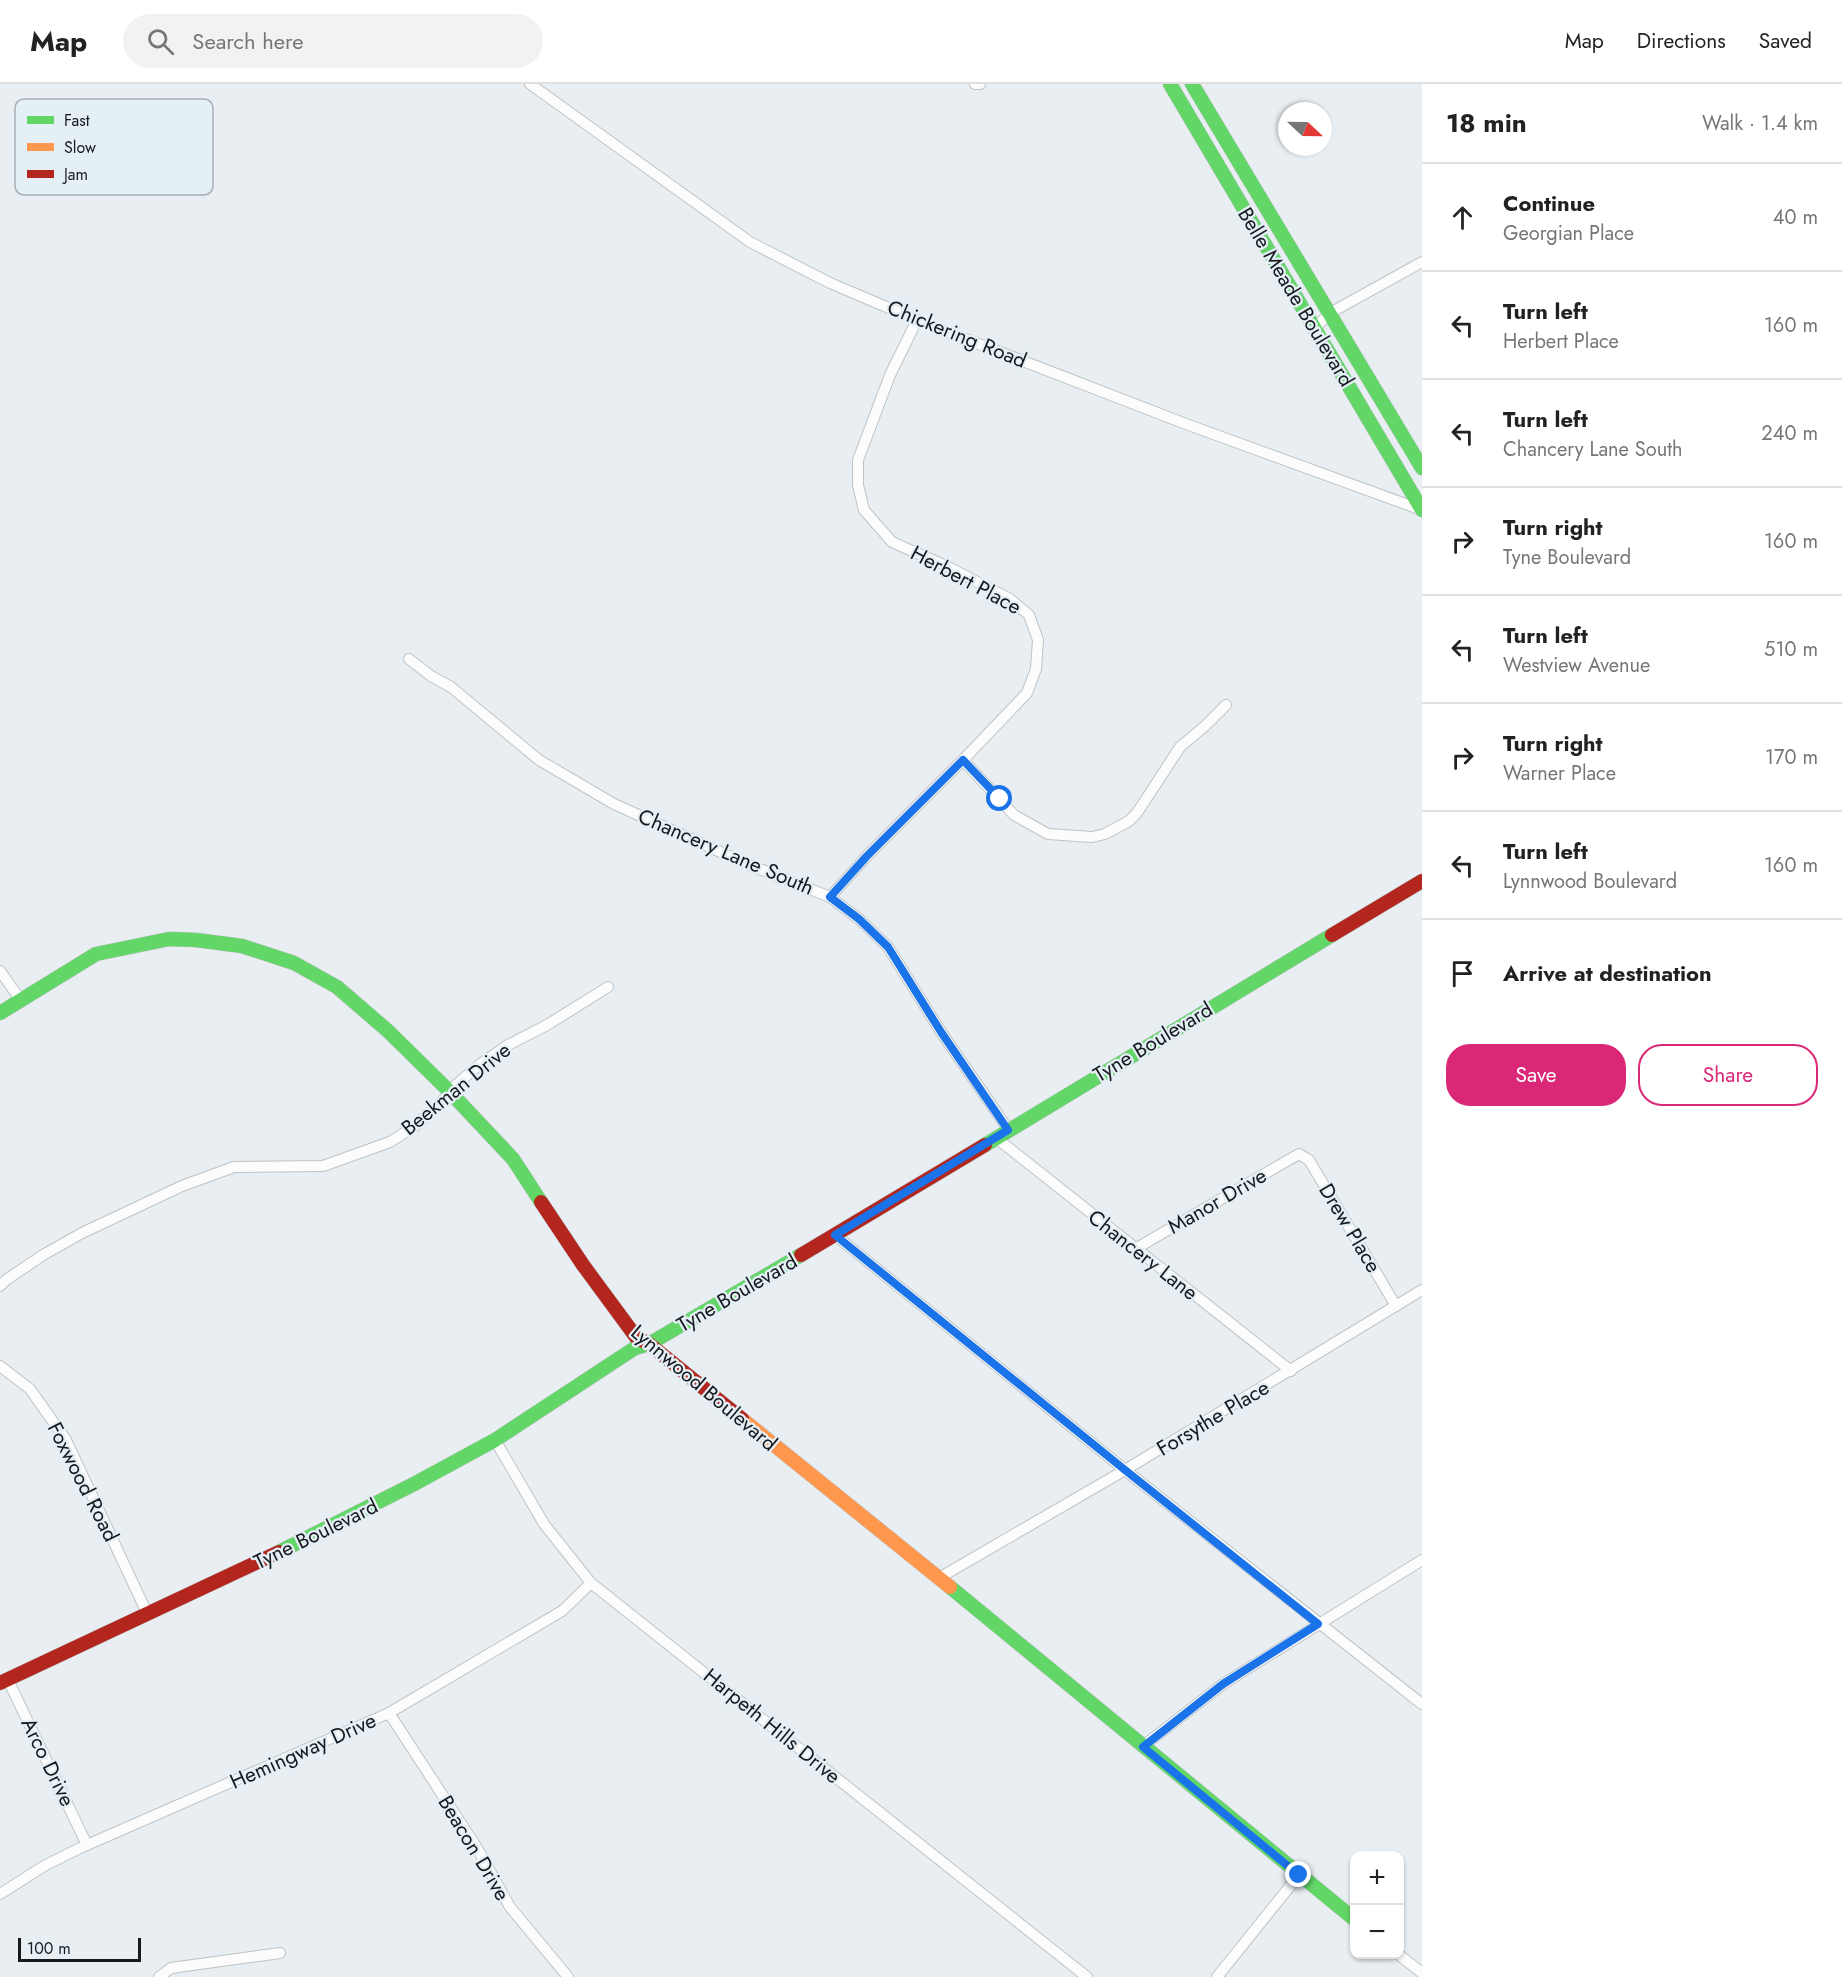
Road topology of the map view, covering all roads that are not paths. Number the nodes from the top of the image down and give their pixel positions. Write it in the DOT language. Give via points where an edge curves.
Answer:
graph roads {
  1 [pos="530,84"];
  2 [pos="975,84"];
  3 [pos="980,84"];
  4 [pos="1170,84"];
  5 [pos="1192,84"];
  6 [pos="1422,262"];
  7 [pos="1330,313"];
  8 [pos="917,320"];
  9 [pos="1314,329"];
  10 [pos="1422,468"];
  11 [pos="1422,510"];
  12 [pos="409,659"];
  13 [pos="1226,705"];
  14 [pos="963,760"];
  15 [pos="1422,880"];
  16 [pos="830,897"];
  17 [pos="0,971"];
  18 [pos="608,987"];
  19 [pos="20,999"];
  20 [pos="0,1013"];
  21 [pos="449,1091"];
  22 [pos="1008,1130"];
  23 [pos="995,1137"];
  24 [pos="1299,1154"];
  25 [pos="835,1235"];
  26 [pos="1135,1249"];
  27 [pos="0,1286"];
  28 [pos="1422,1290"];
  29 [pos="1396,1306"];
  30 [pos="649,1344"];
  31 [pos="0,1366"];
  32 [pos="1291,1371"];
  33 [pos="495,1440"];
  34 [pos="1125,1470"];
  35 [pos="1422,1560"];
  36 [pos="939,1578"];
  37 [pos="591,1583"];
  38 [pos="147,1613"];
  39 [pos="1318,1624"];
  40 [pos="4,1682"];
  41 [pos="1422,1704"];
  42 [pos="389,1713"];
  43 [pos="1143,1747"];
  44 [pos="87,1845"];
  45 [pos="1299,1875"];
  46 [pos="0,1894"];
  47 [pos="1350,1916"];
  48 [pos="280,1953"];
  49 [pos="1404,1959"];
  50 [pos="1422,1973"];
  51 [pos="159,1977"];
  52 [pos="568,1977"];
  53 [pos="1087,1977"];
  54 [pos="1217,1977"];
  1 -- 8 [label="street, Chickering Road" via="750,242 830,283"];
  2 -- 3 [label="street"];
  4 -- 9 [label="street, Belle Meade Boulevard"];
  5 -- 7 [label="street, Belle Meade Boulevard"];
  6 -- 7 [label="street"];
  7 -- 9 [label="street"];
  7 -- 10 [label="street, Belle Meade Boulevard"];
  8 -- 11 [label="street, Chickering Road"];
  8 -- 14 [label="street, Herbert Place" via="890,375 858,460 864,510 892,542 1010,599 1029,615 1038,640 1036,669 1027,693"];
  9 -- 11 [label="street, Belle Meade Boulevard"];
  12 -- 16 [label="street, Chancery Lane South" via="451,687 539,760 614,804"];
  13 -- 14 [label="street" via="1180,747 1129,821 1092,837 1048,834 1014,815"];
  14 -- 16 [label="street, Herbert Place"];
  15 -- 22 [label="street, Tyne Boulevard"];
  16 -- 22 [label="street, Chancery Lane South" via="888,947"];
  17 -- 19 [label="street"];
  18 -- 21 [label="street, Beekman Drive" via="508,1045"];
  19 -- 20 [label="street, Lynnwood Boulevard"];
  19 -- 21 [label="street, Lynnwood Boulevard" via="96,954 169,939 242,946 294,963 337,987"];
  21 -- 27 [label="street, Beekman Drive" via="415,1126 390,1142 323,1166 234,1167 82,1233"];
  21 -- 30 [label="street, Lynnwood Boulevard" via="513,1159 583,1265 636,1337"];
  22 -- 23 [label="street, Tyne Boulevard"];
  23 -- 25 [label="street, Tyne Boulevard"];
  23 -- 26 [label="street, Chancery Lane"];
  24 -- 26 [label="street, Manor Drive"];
  24 -- 29 [label="street, Drew Place" via="1310,1160"];
  25 -- 30 [label="street, Tyne Boulevard"];
  25 -- 34 [label="street"];
  26 -- 32 [label="street, Chancery Lane"];
  28 -- 29 [label="street, Forsythe Place"];
  29 -- 32 [label="street, Forsythe Place"];
  30 -- 33 [label="street, Tyne Boulevard" via="635,1348"];
  30 -- 36 [label="street, Lynnwood Boulevard"];
  31 -- 38 [label="street, Foxwood Road" via="30,1389 66,1440"];
  32 -- 34 [label="street, Forsythe Place"];
  33 -- 37 [label="street, Harpeth Hills Drive" via="544,1524"];
  33 -- 38 [label="street, Tyne Boulevard" via="329,1529"];
  34 -- 36 [label="street, Forsythe Place"];
  34 -- 39 [label="street"];
  35 -- 39 [label="street"];
  36 -- 43 [label="street, Lynnwood Boulevard"];
  37 -- 42 [label="street, Hemingway Drive" via="562,1611"];
  37 -- 53 [label="street, Harpeth Hills Drive"];
  38 -- 40 [label="street, Tyne Boulevard"];
  39 -- 41 [label="street"];
  39 -- 43 [label="street" via="1223,1684"];
  40 -- 44 [label="street, Arco Drive"];
  42 -- 44 [label="street, Hemingway Drive"];
  42 -- 52 [label="street, Beacon Drive" via="477,1848 510,1907"];
  43 -- 45 [label="street, Lynnwood Boulevard"];
  44 -- 46 [label="street, Hemingway Drive"];
  45 -- 47 [label="street, Lynnwood Boulevard"];
  45 -- 54 [label="street"];
  48 -- 51 [label="street" via="171,1968"];
  49 -- 50 [label="street"];
}
